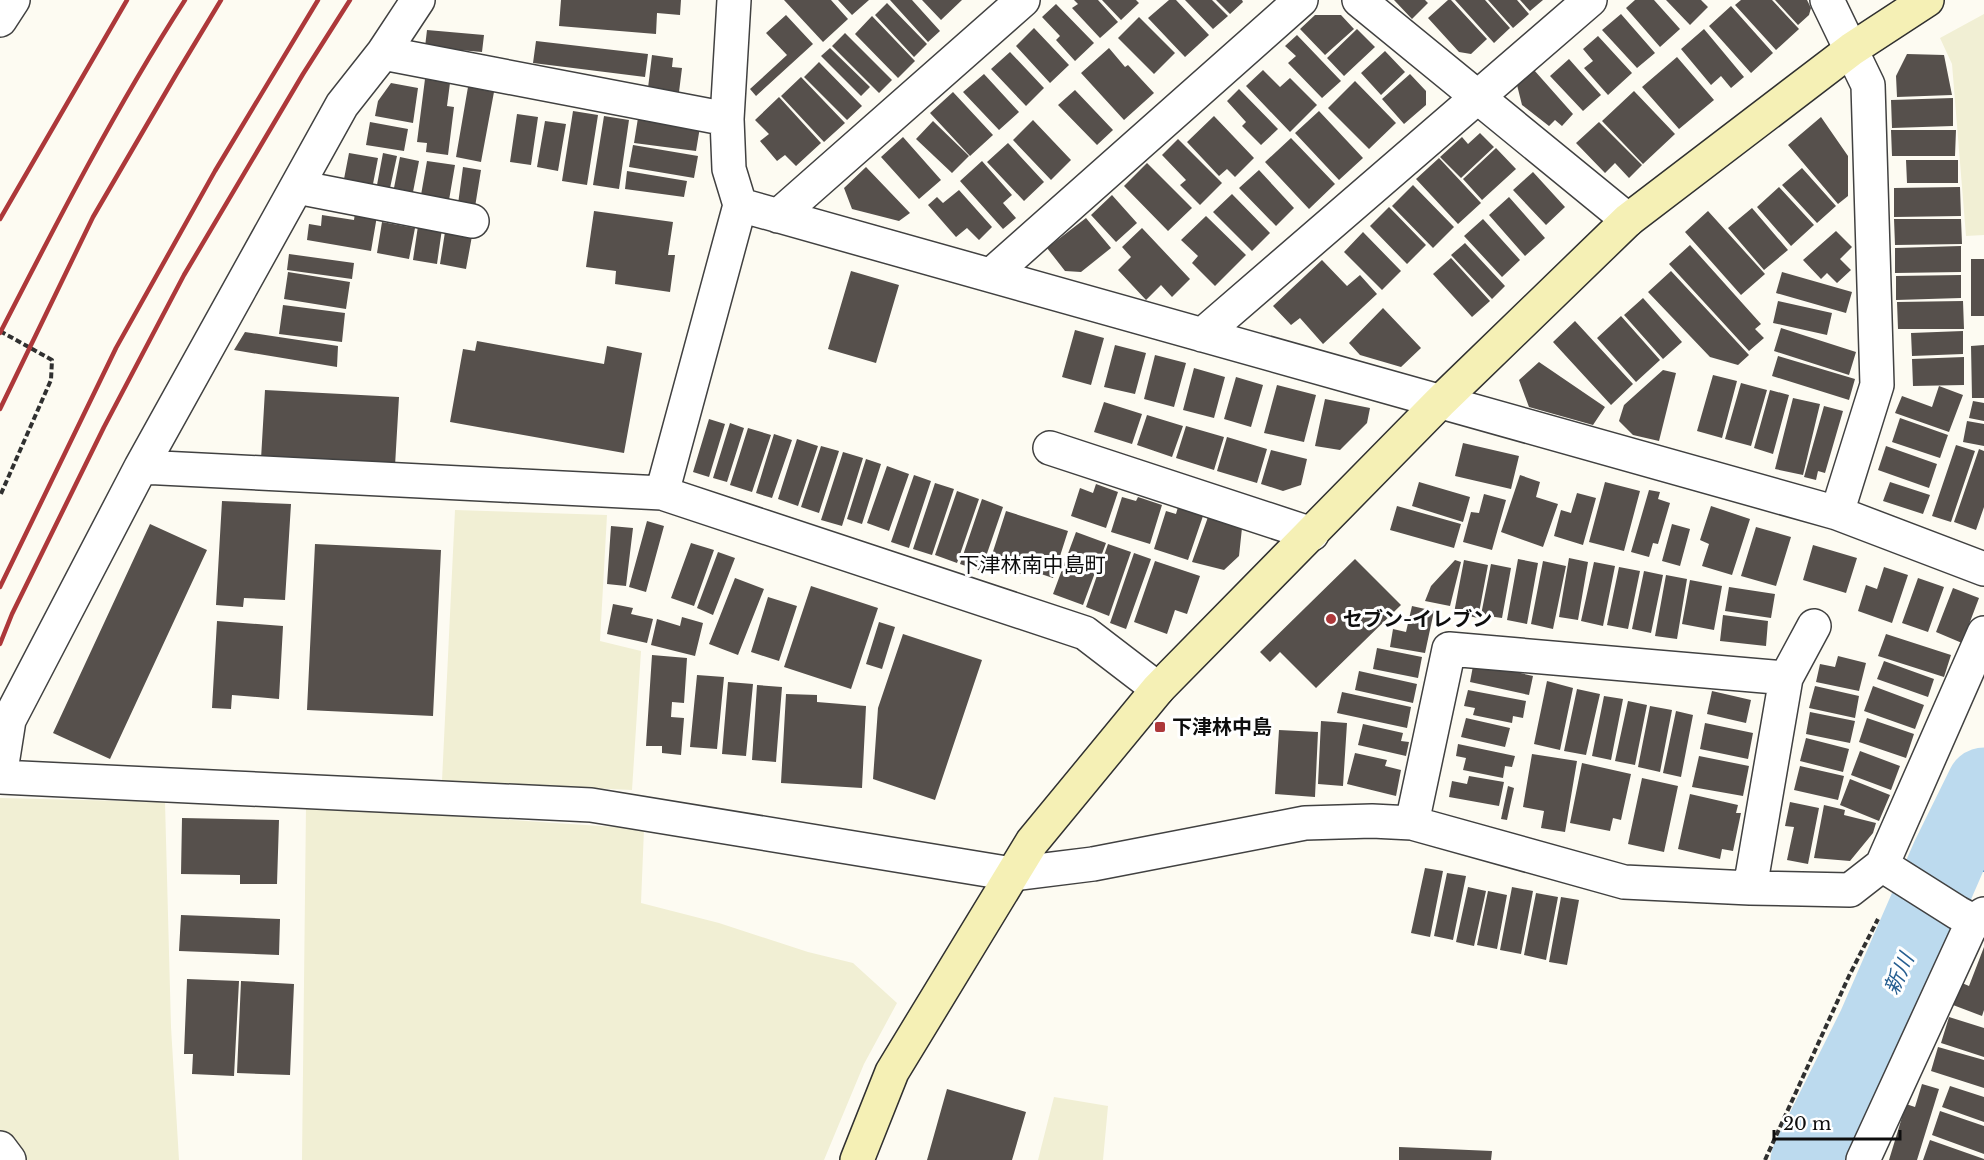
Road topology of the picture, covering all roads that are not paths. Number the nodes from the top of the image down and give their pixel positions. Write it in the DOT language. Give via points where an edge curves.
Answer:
graph roads {
  1 [pos="13,0"];
  2 [pos="418,0"];
  3 [pos="734,0"];
  4 [pos="1023,0"];
  5 [pos="1301,0"];
  6 [pos="1359,0"];
  7 [pos="1590,0"];
  8 [pos="1827,0"];
  9 [pos="1927,0"];
  10 [pos="0,20"];
  11 [pos="1852,49"];
  12 [pos="383,53"];
  13 [pos="1478,97"];
  14 [pos="727,119"];
  15 [pos="297,187"];
  16 [pos="740,205"];
  17 [pos="778,216"];
  18 [pos="1628,220"];
  19 [pos="472,221"];
  20 [pos="990,275"];
  21 [pos="1202,335"];
  22 [pos="1440,402"];
  23 [pos="1050,448"];
  24 [pos="141,467"];
  25 [pos="662,493"];
  26 [pos="1837,513"];
  27 [pos="1312,534"];
  28 [pos="1984,569"];
  29 [pos="1814,626"];
  30 [pos="1984,633"];
  31 [pos="1786,678"];
  32 [pos="1158,689"];
  33 [pos="0,777"];
  34 [pos="1412,823"];
  35 [pos="1893,872"];
  36 [pos="1012,874"];
  37 [pos="1750,888"];
  38 [pos="1975,917"];
  39 [pos="0,1148"];
  40 [pos="9,1160"];
  41 [pos="857,1160"];
  42 [pos="1863,1160"];
  1 -- 10 [label="street"];
  2 -- 12 [label="street"];
  3 -- 14 [label="street"];
  4 -- 17 [label="street"];
  5 -- 20 [label="street"];
  6 -- 13 [label="street"];
  7 -- 13 [label="street"];
  8 -- 11 [label="street"];
  9 -- 11 [label="street"];
  11 -- 18 [label="street"];
  11 -- 26 [label="street" via="1868,85 1877,385"];
  12 -- 14 [label="street"];
  12 -- 15 [label="street" via="342,105"];
  13 -- 18 [label="street"];
  13 -- 21 [label="street"];
  14 -- 16 [label="street" via="729,169"];
  15 -- 19 [label="street"];
  15 -- 24 [label="street"];
  16 -- 17 [label="street"];
  16 -- 25 [label="street"];
  17 -- 20 [label="street"];
  18 -- 22 [label="street"];
  20 -- 21 [label="street"];
  21 -- 22 [label="street"];
  22 -- 26 [label="street"];
  22 -- 27 [label="street"];
  23 -- 27 [label="street"];
  24 -- 25 [label="street"];
  24 -- 33 [label="street" via="9,720"];
  25 -- 32 [label="street" via="1085,633"];
  26 -- 28 [label="street"];
  27 -- 32 [label="street"];
  29 -- 31 [label="street"];
  30 -- 35 [label="street"];
  31 -- 34 [label="street" via="1449,649"];
  31 -- 37 [label="street"];
  32 -- 36 [label="street" via="1032,842"];
  33 -- 36 [label="street" via="591,805"];
  34 -- 36 [label="street" via="1305,823 1093,864"];
  34 -- 37 [label="street" via="1624,882"];
  35 -- 37 [label="street" via="1850,890"];
  35 -- 38 [label="street"];
  36 -- 41 [label="street" via="892,1072"];
  38 -- 42 [label="street"];
  39 -- 40 [label="street"];
}
